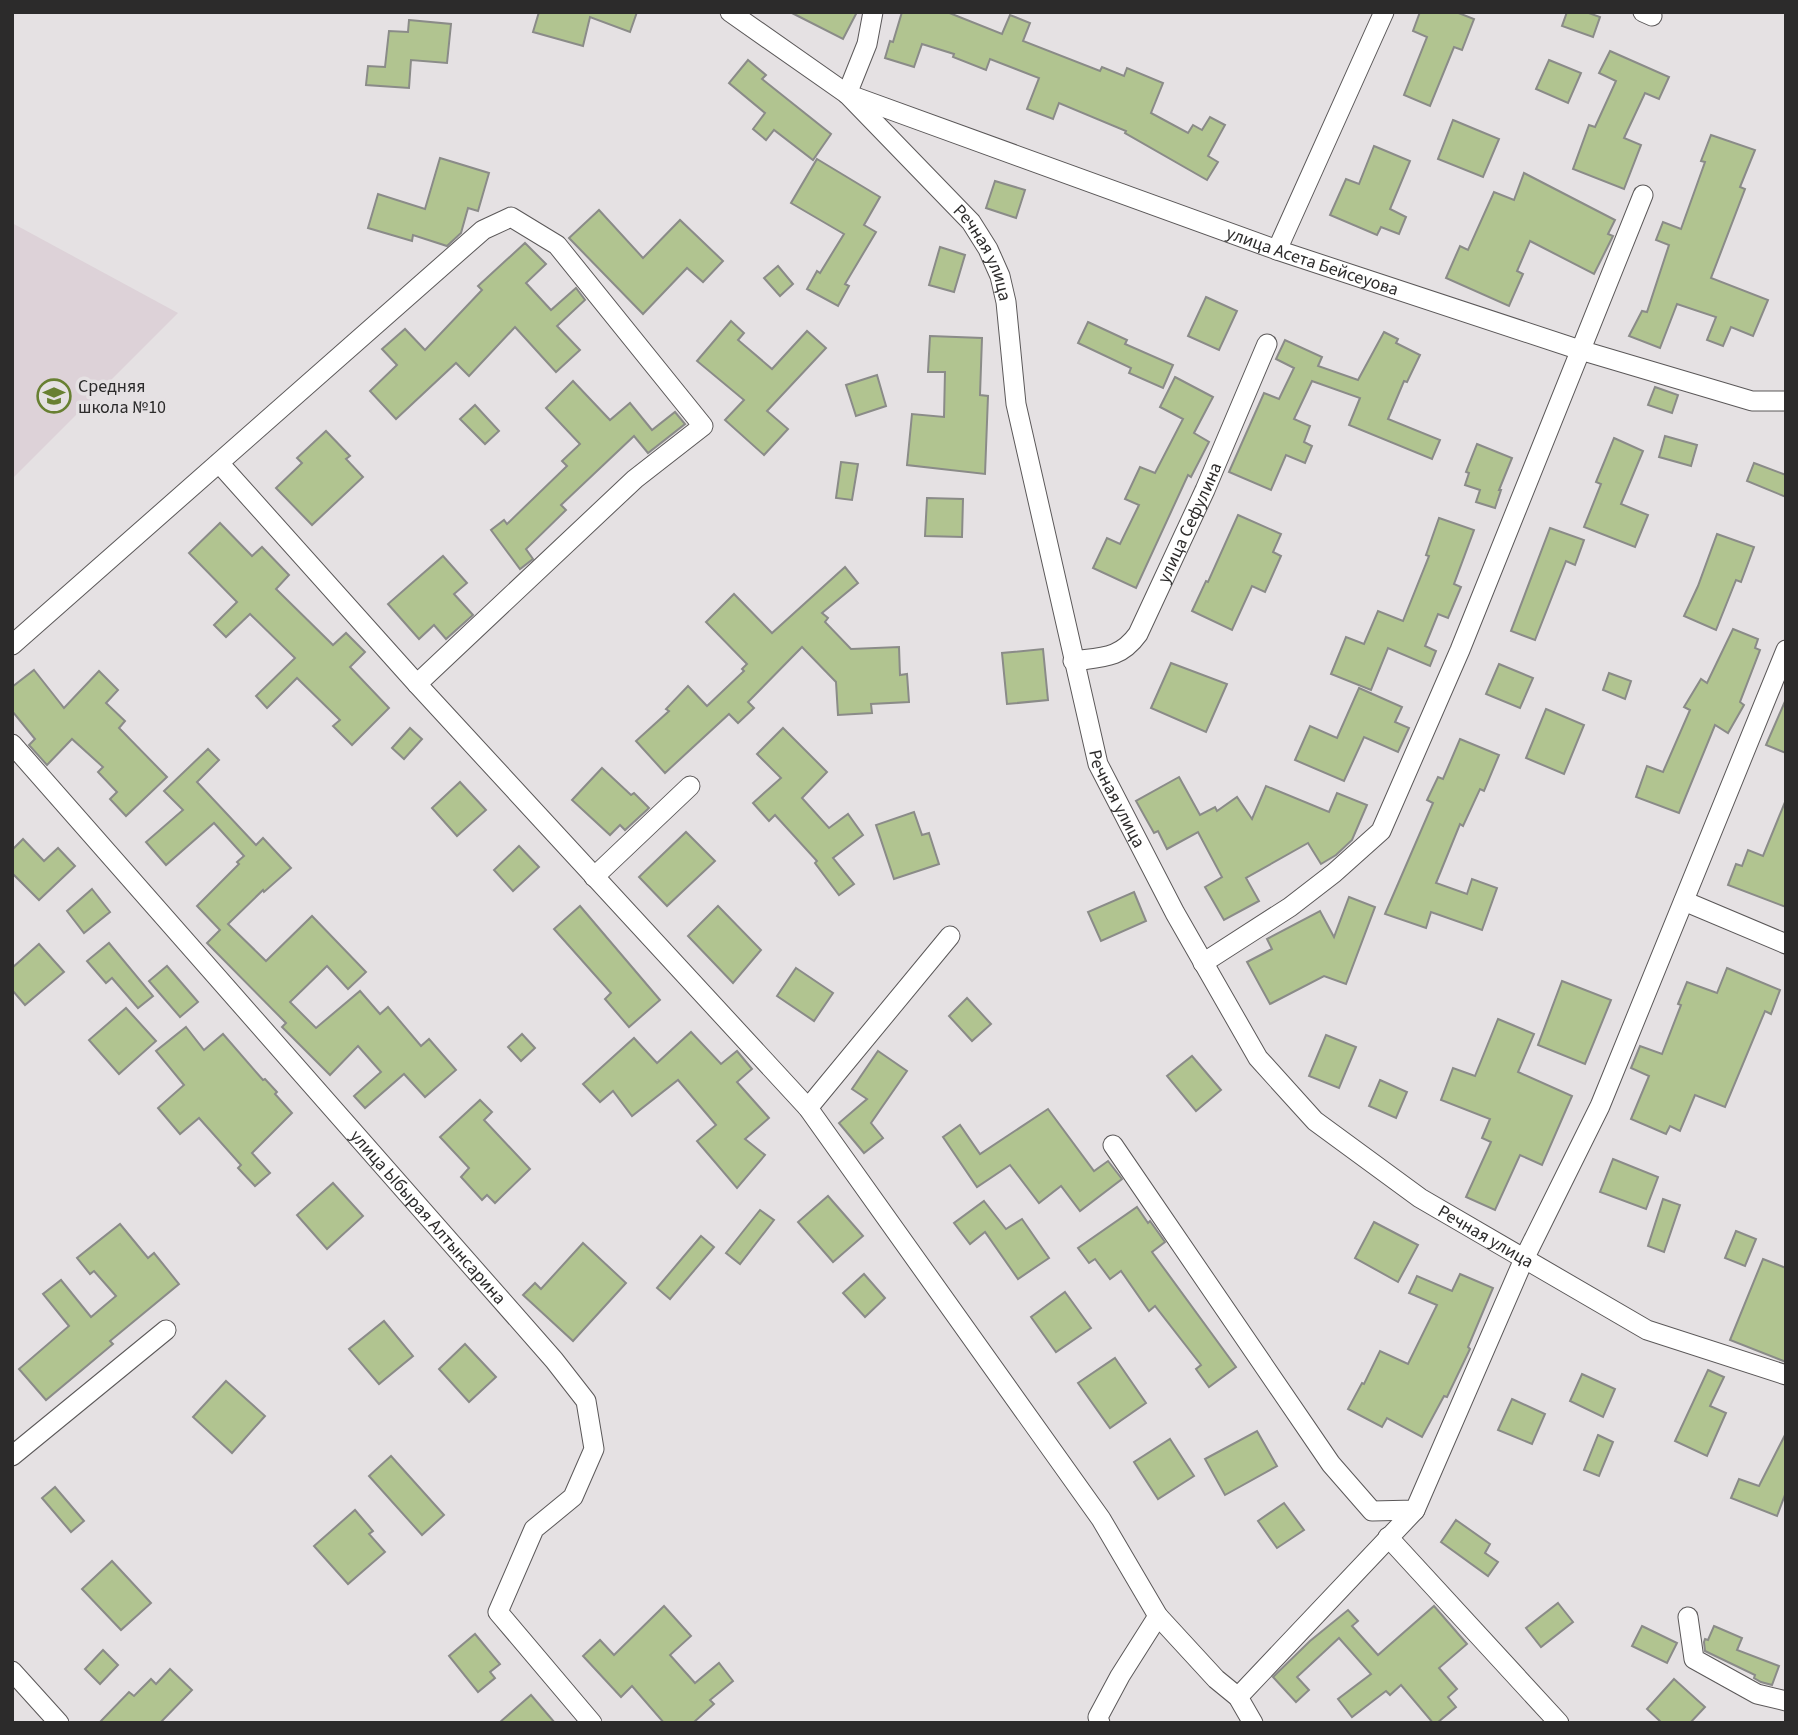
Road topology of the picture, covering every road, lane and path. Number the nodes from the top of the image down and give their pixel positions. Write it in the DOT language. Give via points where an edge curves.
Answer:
graph roads {
  1 [pos="730,12"];
  2 [pos="873,12"];
  3 [pos="1384,12"];
  4 [pos="847,94"];
  5 [pos="1643,195"];
  6 [pos="1277,250"];
  7 [pos="1267,344"];
  8 [pos="1580,350"];
  9 [pos="1786,401"];
  10 [pos="219,463"];
  11 [pos="12,645"];
  12 [pos="1786,650"];
  13 [pos="1073,661"];
  14 [pos="417,684"];
  15 [pos="12,744"];
  16 [pos="690,786"];
  17 [pos="594,877"];
  18 [pos="1684,901"];
  19 [pos="950,936"];
  20 [pos="1786,944"];
  21 [pos="1203,963"];
  22 [pos="808,1108"];
  23 [pos="1114,1145"];
  24 [pos="1524,1259"];
  25 [pos="166,1330"];
  26 [pos="1786,1375"];
  27 [pos="12,1456"];
  28 [pos="1415,1510"];
  29 [pos="1388,1537"];
  30 [pos="1158,1616"];
  31 [pos="1688,1616"];
  32 [pos="12,1671"];
  33 [pos="1238,1697"];
  34 [pos="1786,1700"];
  35 [pos="59,1723"];
  36 [pos="592,1723"];
  37 [pos="1100,1723"];
  38 [pos="1254,1723"];
  39 [pos="1559,1723"];
  1 -- 4 [label="street, Речная улица"];
  2 -- 4 [label="street" via="867,44"];
  3 -- 6 [label="street"];
  4 -- 6 [label="street, улица Асета Бейсеуова"];
  4 -- 13 [label="street, Речная улица" via="971,222 1000,276 1016,404"];
  5 -- 8 [label="street"];
  6 -- 8 [label="street, улица Асета Бейсеуова"];
  7 -- 13 [label="street, улица Сефулина" via="1206,491 1138,634 1119,653"];
  8 -- 9 [label="street, улица Асета Бейсеуова" via="1752,401"];
  8 -- 21 [label="street" via="1460,650 1381,831 1290,907"];
  10 -- 11 [label="street"];
  10 -- 14 [label="street"];
  10 -- 14 [label="street" via="483,230 511,217 557,245 703,426 635,479"];
  12 -- 18 [label="street"];
  13 -- 21 [label="street, Речная улица" via="1097,764"];
  14 -- 17 [label="street"];
  15 -- 36 [label="street, улица Ыбырая Алтынсарина" via="586,1401 594,1449 573,1497 534,1529 498,1612"];
  16 -- 17 [label="street"];
  17 -- 22 [label="street"];
  18 -- 20 [label="street"];
  18 -- 24 [label="street" via="1600,1106"];
  19 -- 22 [label="street"];
  21 -- 24 [label="street, Речная улица" via="1258,1058 1315,1121 1420,1198"];
  22 -- 30 [label="street" via="1101,1519"];
  23 -- 28 [label="street" via="1331,1464 1372,1511"];
  24 -- 26 [label="street, Речная улица" via="1647,1330"];
  24 -- 28 [label="street"];
  25 -- 27 [label="street"];
  28 -- 29 [label="street"];
  29 -- 33 [label="street"];
  29 -- 39 [label="street"];
  30 -- 33 [label="street"];
  30 -- 37 [label="street" via="1098,1717"];
  31 -- 34 [label="street" via="1694,1659 1757,1694"];
  32 -- 35 [label="street"];
  33 -- 38 [label="street"];
}
